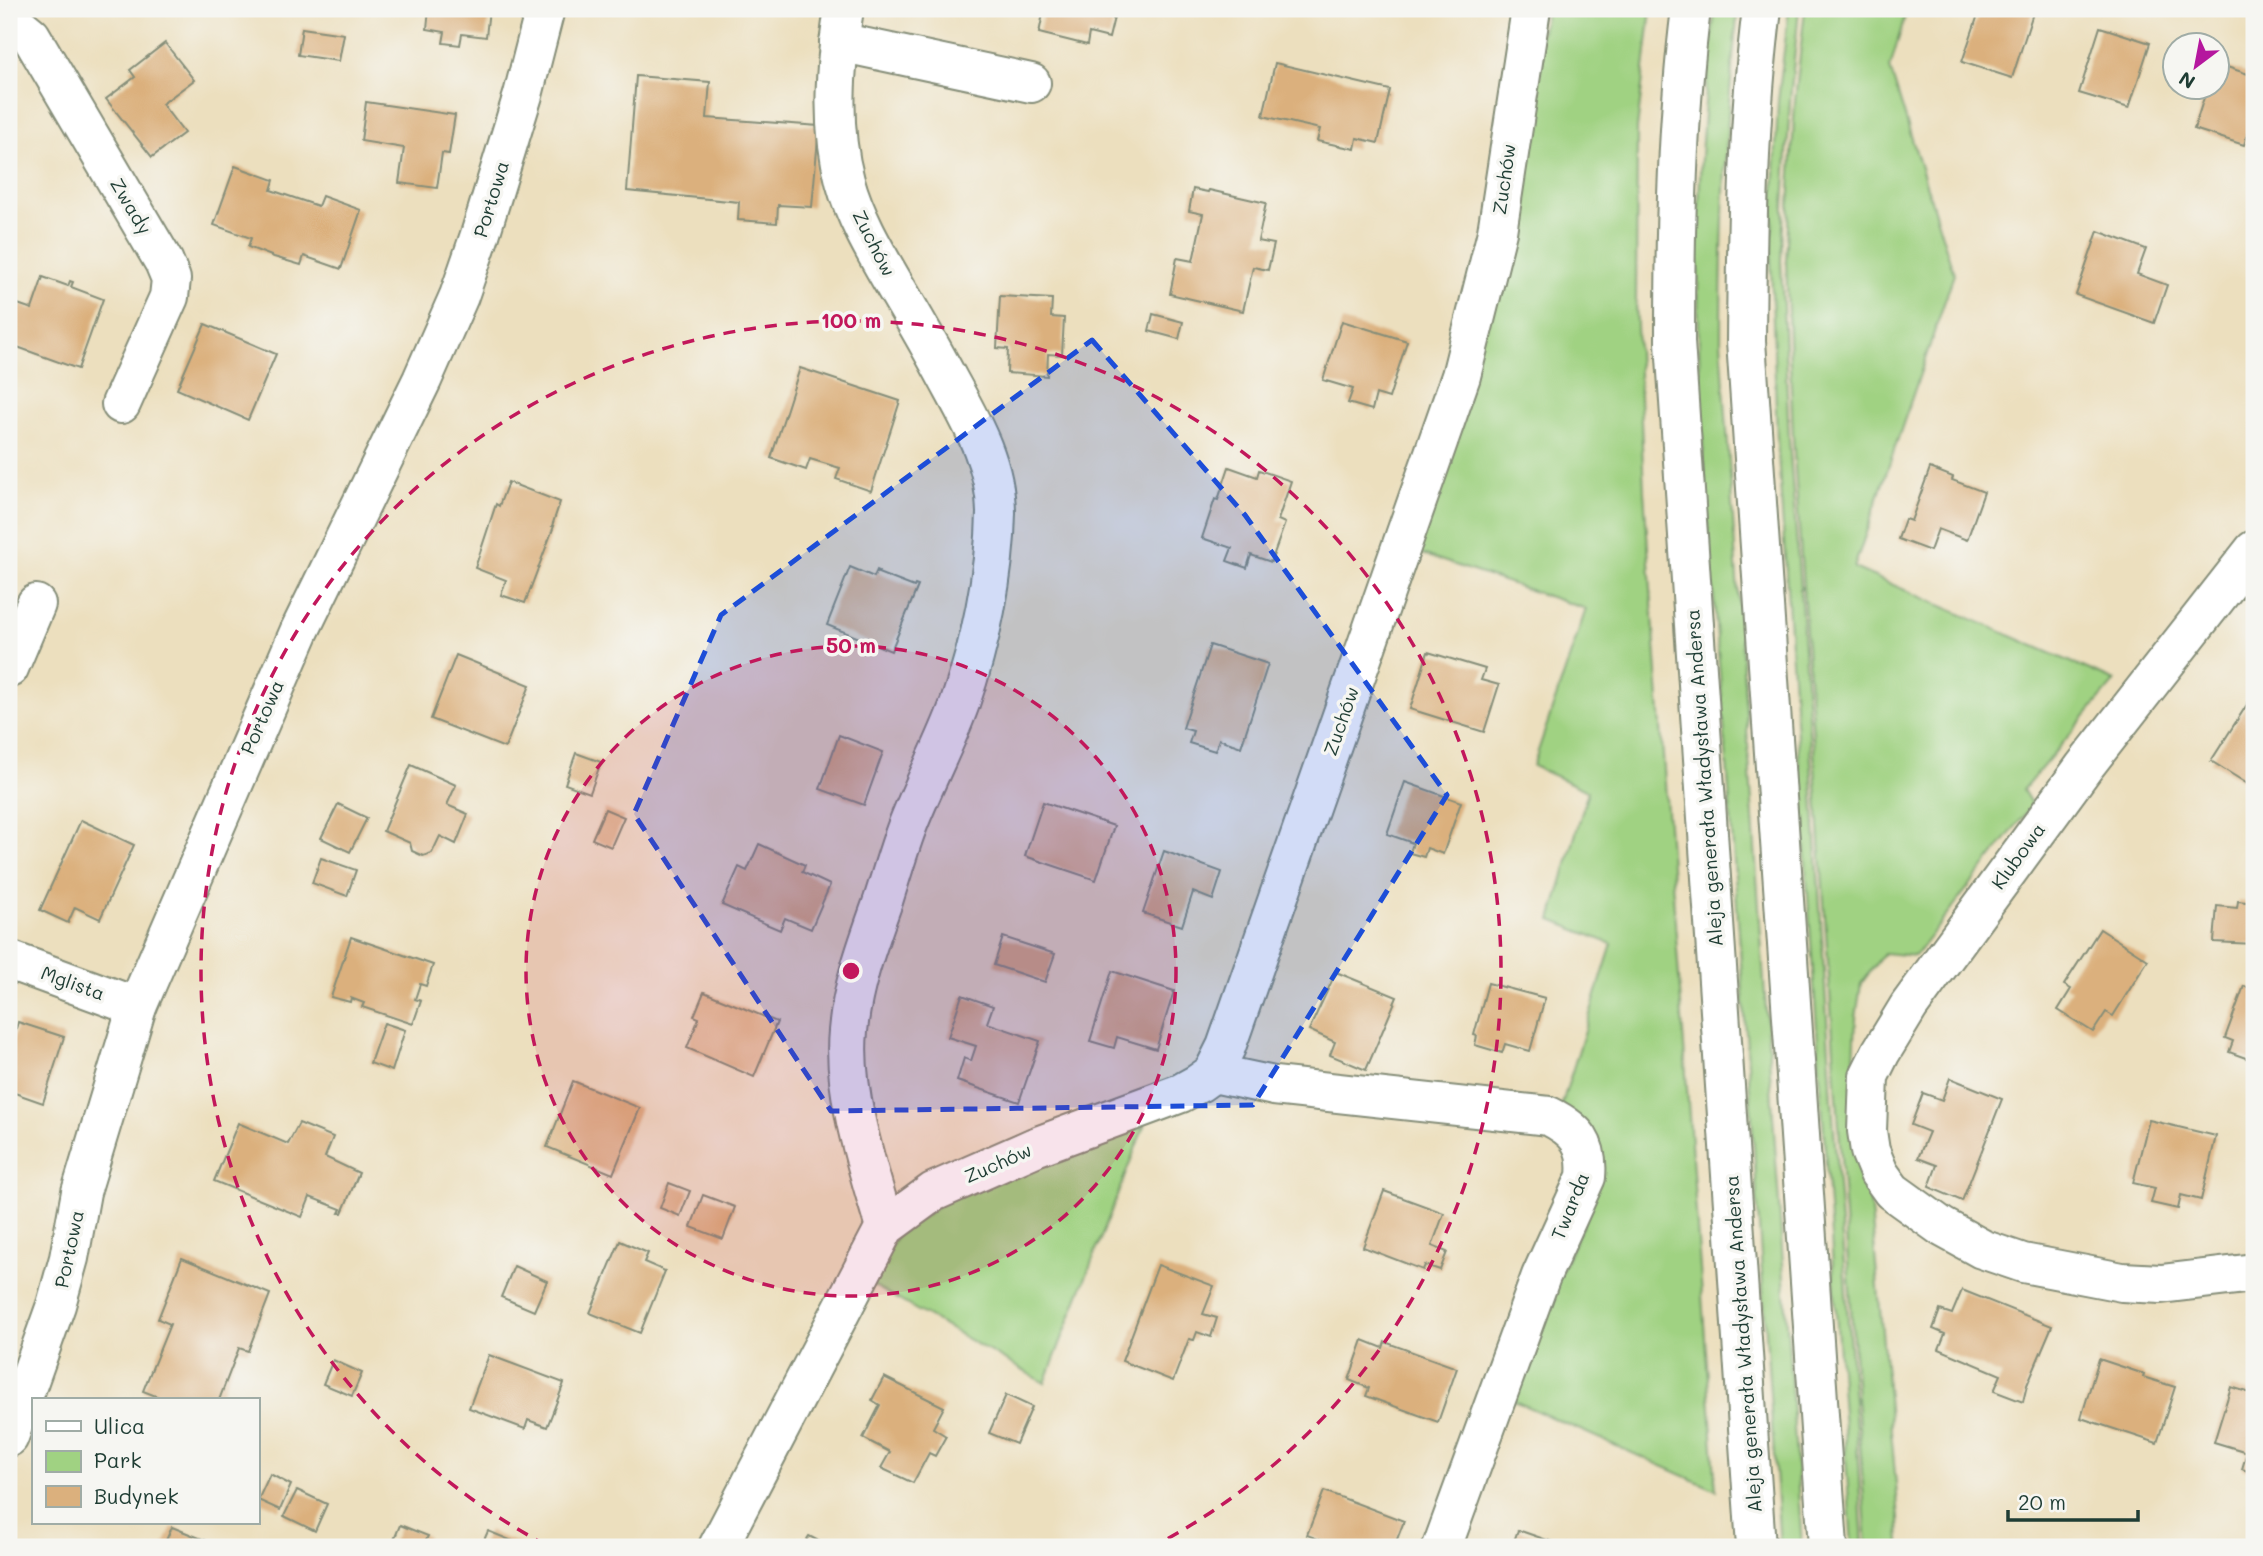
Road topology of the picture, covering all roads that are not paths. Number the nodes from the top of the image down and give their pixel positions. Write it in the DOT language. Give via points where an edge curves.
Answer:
graph roads {
  1 [pos="545,9"];
  2 [pos="1531,9"];
  3 [pos="1691,9"];
  4 [pos="1762,9"];
  5 [pos="16,19"];
  6 [pos="842,25"];
  7 [pos="1031,83"];
  8 [pos="121,404"];
  9 [pos="2254,550"];
  10 [pos="36,604"];
  11 [pos="9,667"];
  12 [pos="9,960"];
  13 [pos="136,1006"];
  14 [pos="1213,1073"];
  15 [pos="885,1227"];
  16 [pos="2254,1273"];
  17 [pos="10,1430"];
  18 [pos="718,1547"];
  19 [pos="1442,1547"];
  20 [pos="1756,1547"];
  21 [pos="1828,1547"];
  1 -- 13 [label="street, Portowa" via="523,96 459,296 300,630"];
  2 -- 14 [label="street, Zuchów" via="1496,232 1461,376 1245,995"];
  3 -- 20 [label="street, Aleja generała Władysława Andersa" via="1675,206 1675,342"];
  4 -- 21 [label="street" via="1747,204 1746,341"];
  5 -- 8 [label="street, Zwady" via="31,36 171,279 169,297"];
  6 -- 7 [label="street"];
  6 -- 15 [label="street, Zuchów" via="836,119 846,183 878,255 982,440 996,509 995,541 972,664 905,831 865,951 847,1033 852,1094"];
  9 -- 16 [label="street, Klubowa" via="2048,815 1909,1006 1869,1076 1867,1130 1879,1173 1892,1191 1972,1244 2023,1263 2122,1282 2161,1284"];
  10 -- 11 [label="street"];
  12 -- 13 [label="street, Mglista"];
  13 -- 17 [label="street, Portowa" via="80,1192 56,1305"];
  14 -- 15 [label="street, Zuchów" via="1181,1093 1035,1147 933,1192"];
  14 -- 19 [label="street, Twarda" via="1274,1086 1549,1116 1580,1139 1587,1159 1586,1177 1541,1276"];
  15 -- 18 [label="street, Zuchów"];
}
